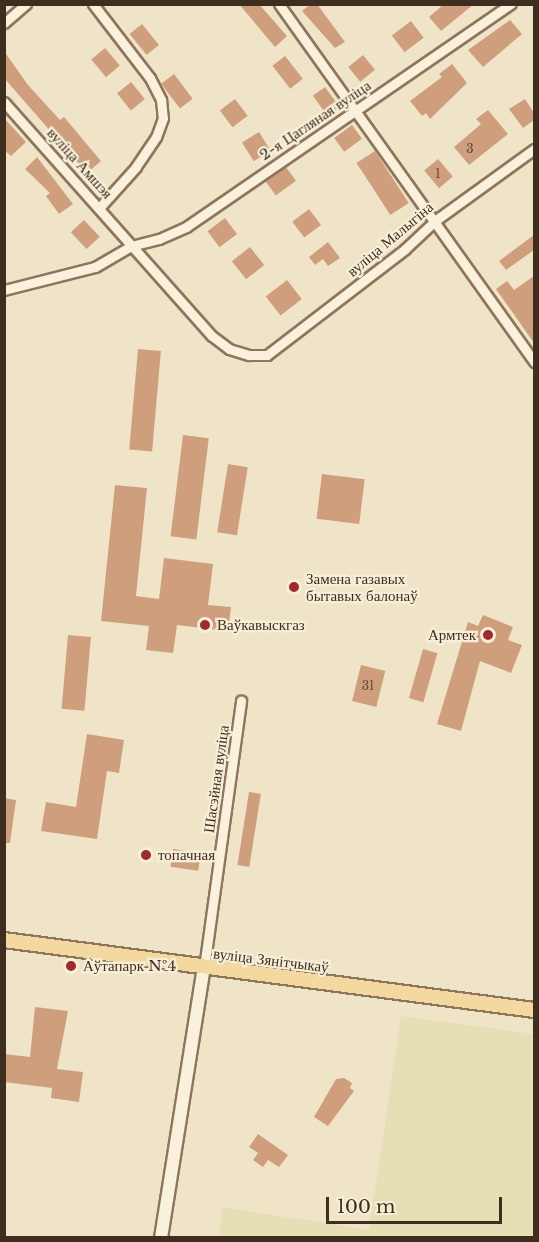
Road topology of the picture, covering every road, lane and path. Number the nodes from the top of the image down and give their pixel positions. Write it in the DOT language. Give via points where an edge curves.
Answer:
graph roads {
  1 [pos="26,4"];
  2 [pos="93,4"];
  3 [pos="511,4"];
  4 [pos="284,6"];
  5 [pos="4,22"];
  6 [pos="4,102"];
  7 [pos="357,109"];
  8 [pos="534,149"];
  9 [pos="100,207"];
  10 [pos="436,220"];
  11 [pos="131,246"];
  12 [pos="4,290"];
  13 [pos="267,355"];
  14 [pos="534,362"];
  15 [pos="241,701"];
  16 [pos="4,940"];
  17 [pos="204,968"];
  18 [pos="534,1010"];
  19 [pos="161,1238"];
  1 -- 5 [label="street"];
  2 -- 9 [label="street" via="150,78 161,100 163,118 156,138 136,167"];
  3 -- 7 [label="street, 2-я Цагляная вуліца"];
  4 -- 7 [label="street"];
  6 -- 9 [label="street, вуліца Амшэя"];
  7 -- 10 [label="street"];
  7 -- 11 [label="street, 2-я Цагляная вуліца" via="186,227"];
  8 -- 10 [label="street, вуліца Малыгіна"];
  9 -- 11 [label="street, вуліца Амшэя"];
  10 -- 13 [label="street, вуліца Малыгіна" via="405,249"];
  10 -- 14 [label="street"];
  11 -- 12 [label="street, 2-я Цагляная вуліца" via="95,267"];
  11 -- 13 [label="street, вуліца Амшэя" via="212,336 229,349 249,356"];
  15 -- 17 [label="street, Шасэйная вуліца"];
  16 -- 17 [label="main road, вуліца Зянітчыкаў"];
  17 -- 18 [label="main road, вуліца Зянітчыкаў"];
  17 -- 19 [label="street"];
}
